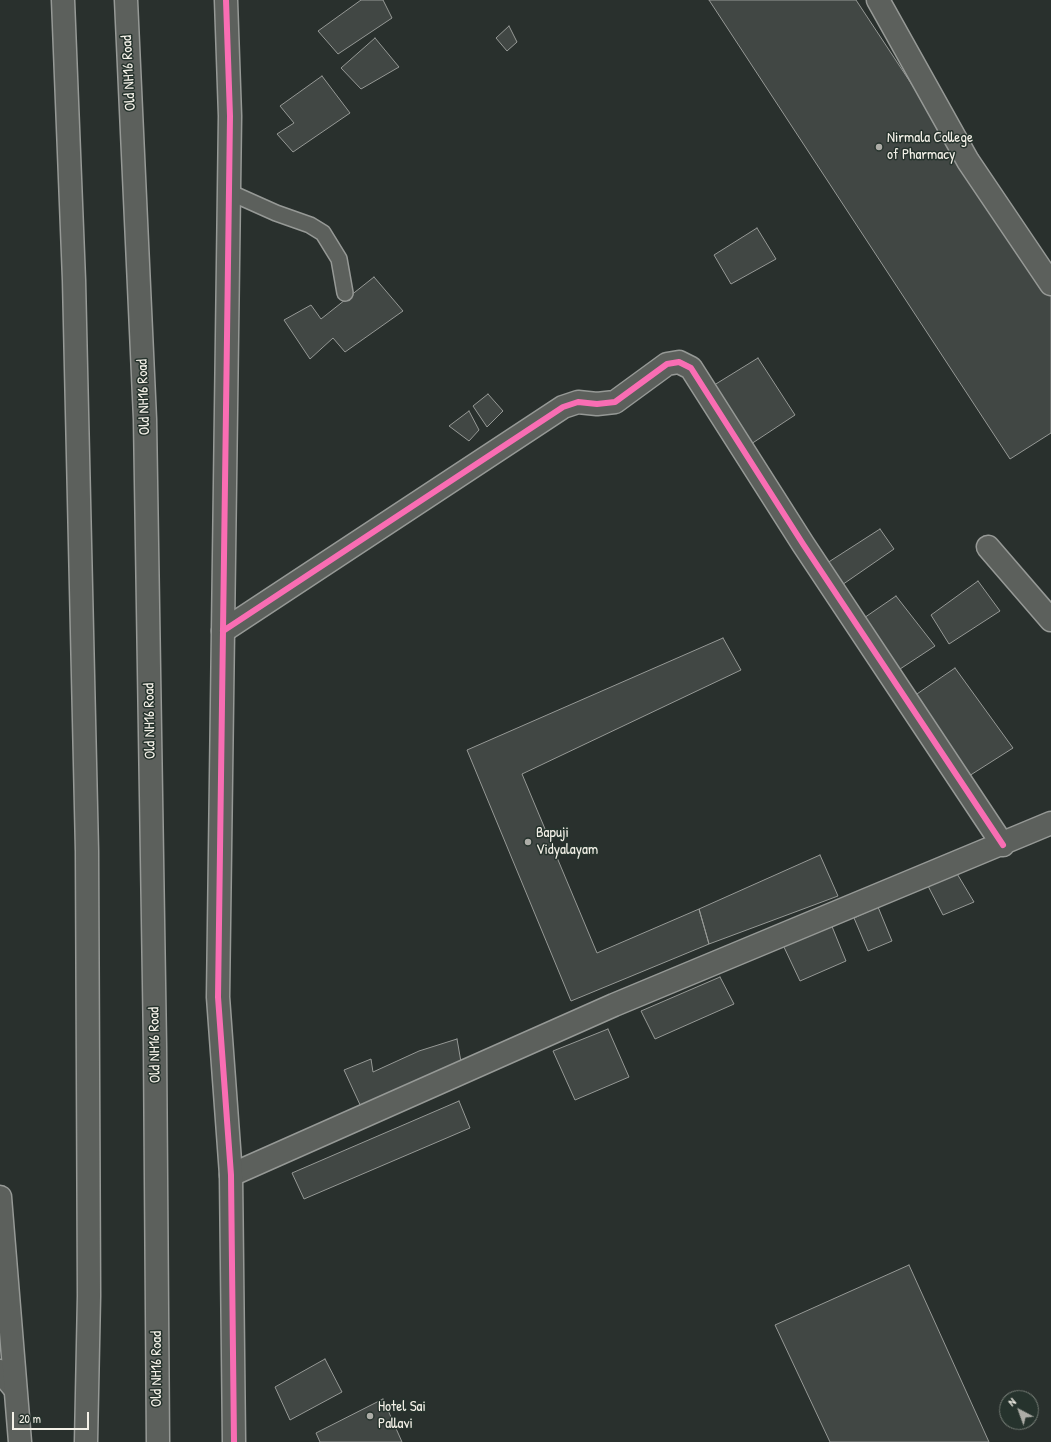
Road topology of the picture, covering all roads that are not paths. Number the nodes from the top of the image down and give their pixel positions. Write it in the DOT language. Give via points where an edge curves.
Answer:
graph roads {
  1 [pos="63,0"];
  2 [pos="126,0"];
  3 [pos="226,0"];
  4 [pos="878,0"];
  5 [pos="229,192"];
  6 [pos="1051,284"];
  7 [pos="345,293"];
  8 [pos="988,547"];
  9 [pos="1051,620"];
  10 [pos="223,631"];
  11 [pos="1051,823"];
  12 [pos="1003,845"];
  13 [pos="230,1175"];
  14 [pos="0,1197"];
  15 [pos="0,1371"];
  16 [pos="15,1389"];
  17 [pos="20,1442"];
  18 [pos="86,1442"];
  19 [pos="158,1442"];
  20 [pos="234,1442"];
  1 -- 18 [label="street" via="74,280 88,851 89,1296"];
  2 -- 19 [label="street, Old NH16 Road" via="145,427 155,1046"];
  3 -- 5 [label="street" via="230,116"];
  4 -- 6 [label="street" via="968,162"];
  5 -- 7 [label="lane" via="310,225 323,233 339,258"];
  5 -- 10 [label="street"];
  8 -- 9 [label="street"];
  10 -- 12 [label="street" via="563,407 578,402 615,402 667,364 679,362 691,368 808,551"];
  10 -- 13 [label="street" via="218,997"];
  11 -- 12 [label="street"];
  12 -- 13 [label="street" via="614,1005"];
  13 -- 20 [label="street"];
  14 -- 16 [label="street"];
  15 -- 16 [label="street"];
  16 -- 17 [label="street"];
}
